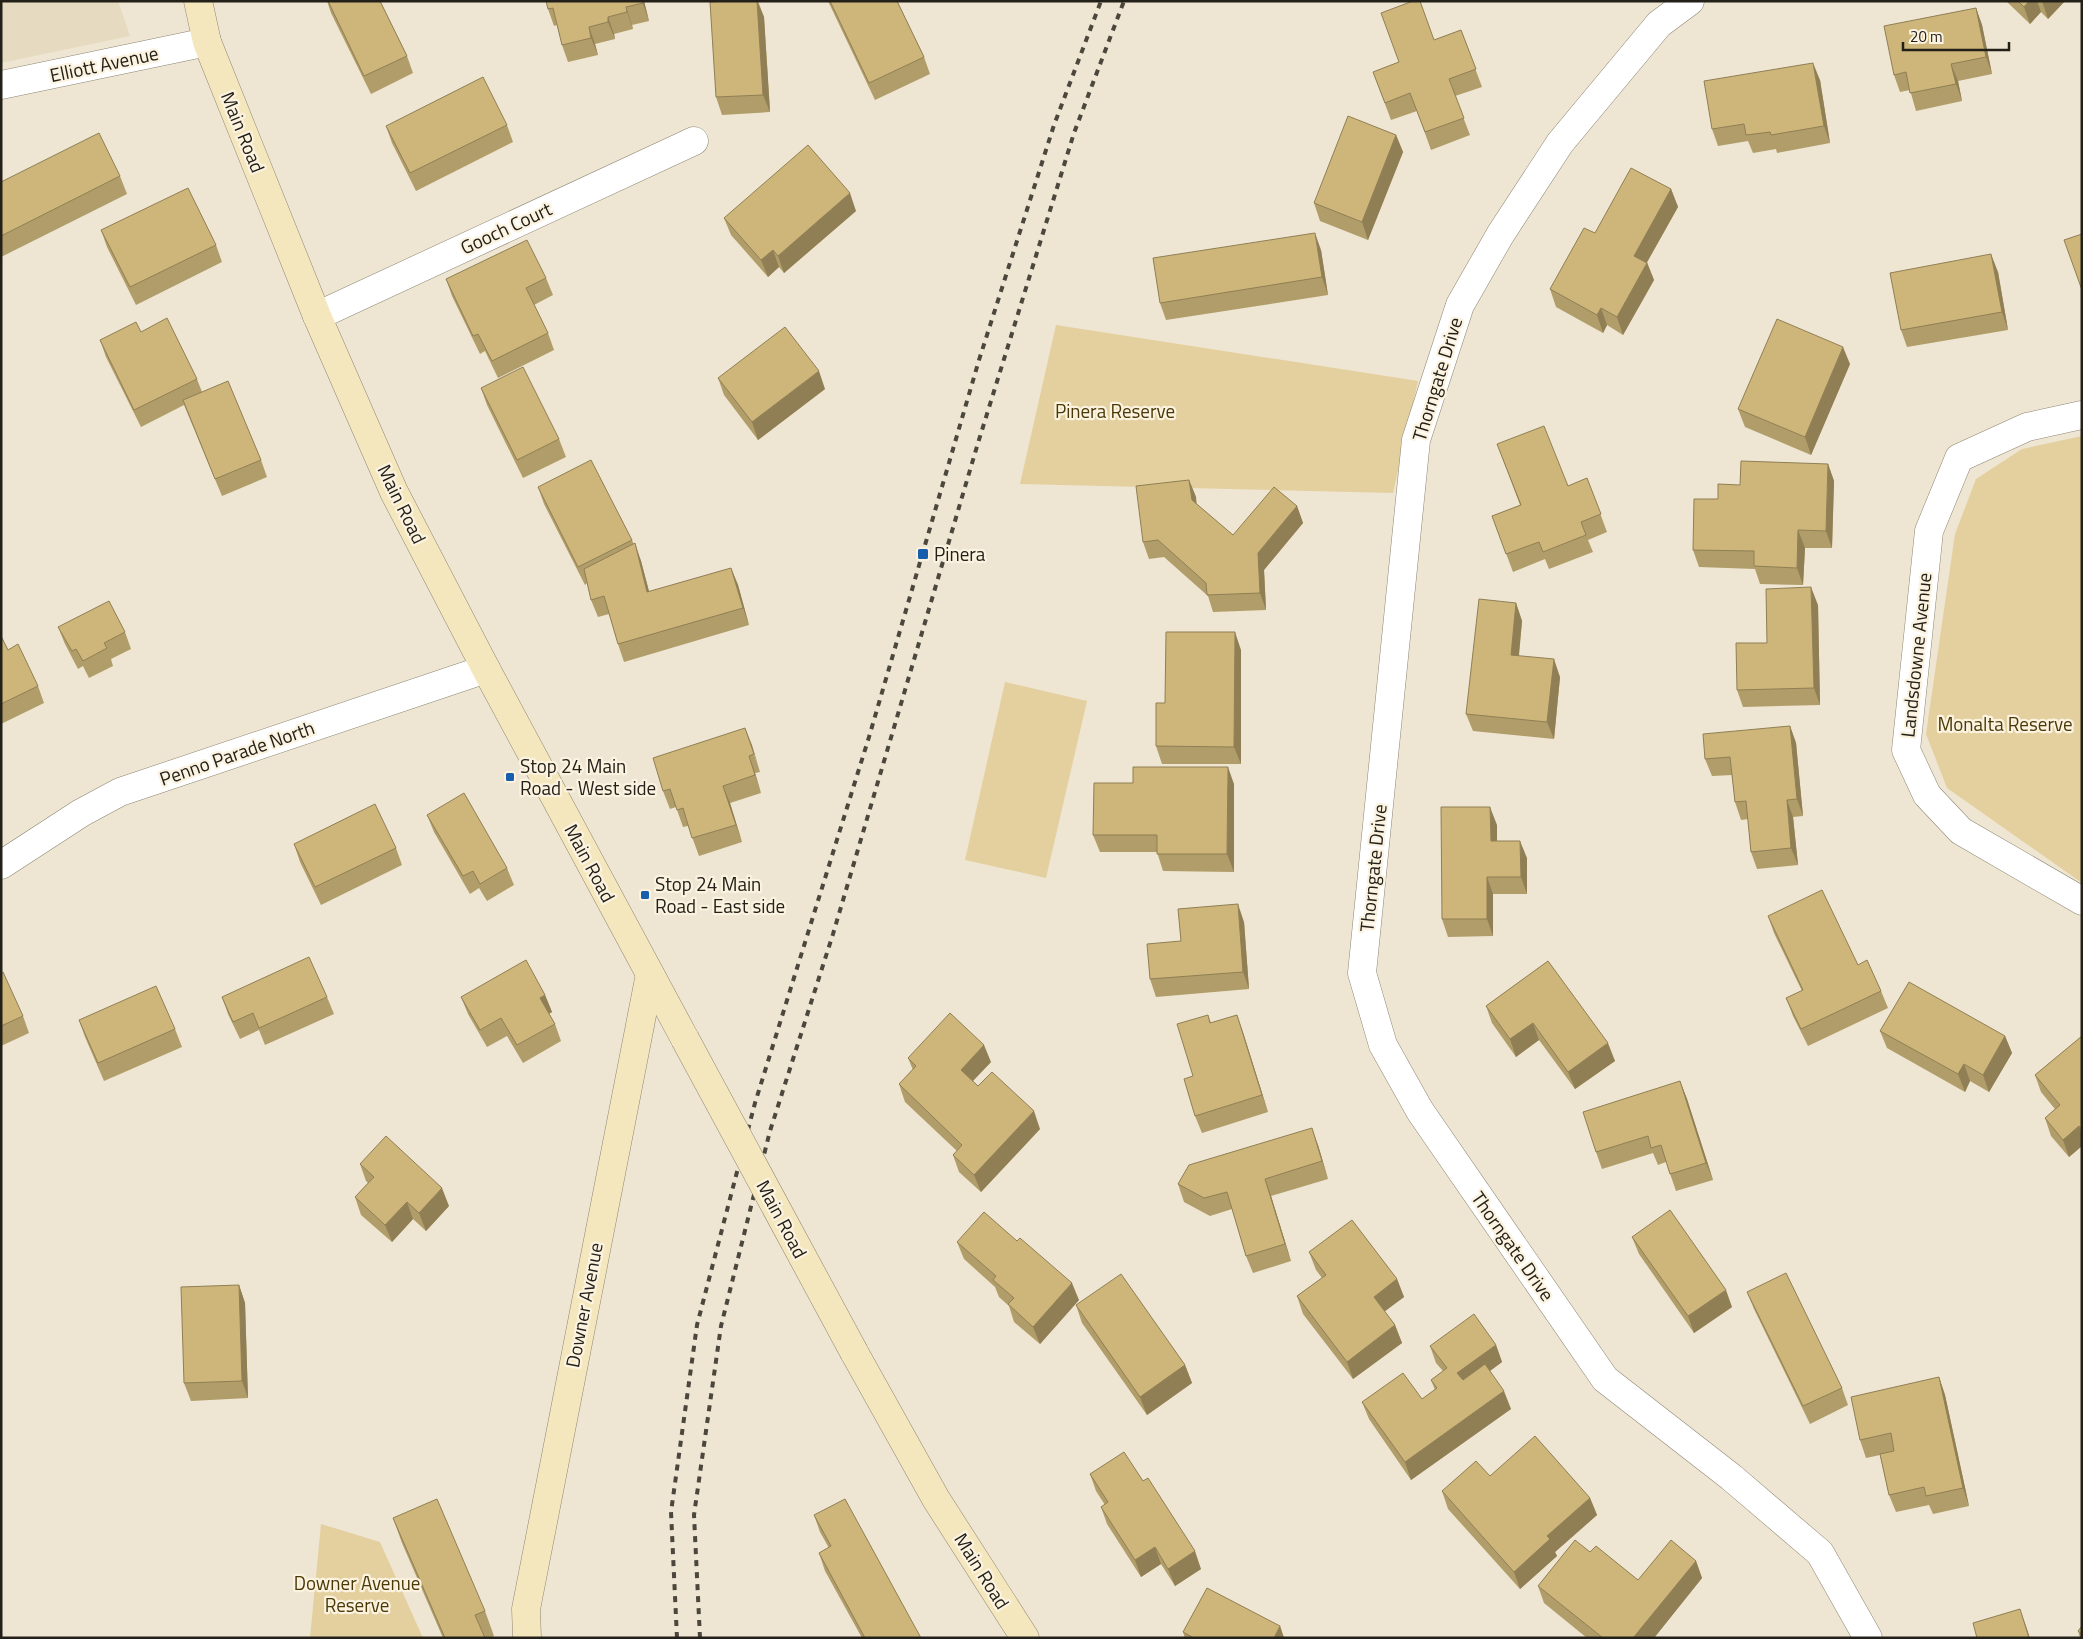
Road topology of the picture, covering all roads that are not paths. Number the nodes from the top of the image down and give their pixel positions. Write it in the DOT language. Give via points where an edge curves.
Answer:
graph roads {
  1 [pos="198,1"];
  2 [pos="1690,1"];
  3 [pos="207,42"];
  4 [pos="1,85"];
  5 [pos="694,141"];
  6 [pos="317,316"];
  7 [pos="2082,415"];
  8 [pos="486,669"];
  9 [pos="1,865"];
  10 [pos="2082,901"];
  11 [pos="650,974"];
  12 [pos="527,1638"];
  13 [pos="1025,1638"];
  14 [pos="1868,1638"];
  1 -- 3 [label="main road, Main Road"];
  2 -- 14 [label="street, Thorngate Drive" via="1659,24 1560,143 1460,305 1416,440 1362,973 1383,1045 1420,1111 1605,1379 1731,1477 1820,1554"];
  3 -- 4 [label="street, Elliott Avenue"];
  3 -- 6 [label="main road, Main Road"];
  5 -- 6 [label="street, Gooch Court"];
  6 -- 8 [label="main road, Main Road" via="394,492"];
  7 -- 10 [label="street, Landsdowne Avenue" via="2027,427 1959,458 1930,532 1906,750 1927,795 1961,831"];
  8 -- 9 [label="street, Penno Parade North" via="120,792"];
  8 -- 11 [label="main road, Main Road"];
  11 -- 12 [label="main road, Downer Avenue" via="526,1609"];
  11 -- 13 [label="main road, Main Road, bridge" via="936,1499"];
}
